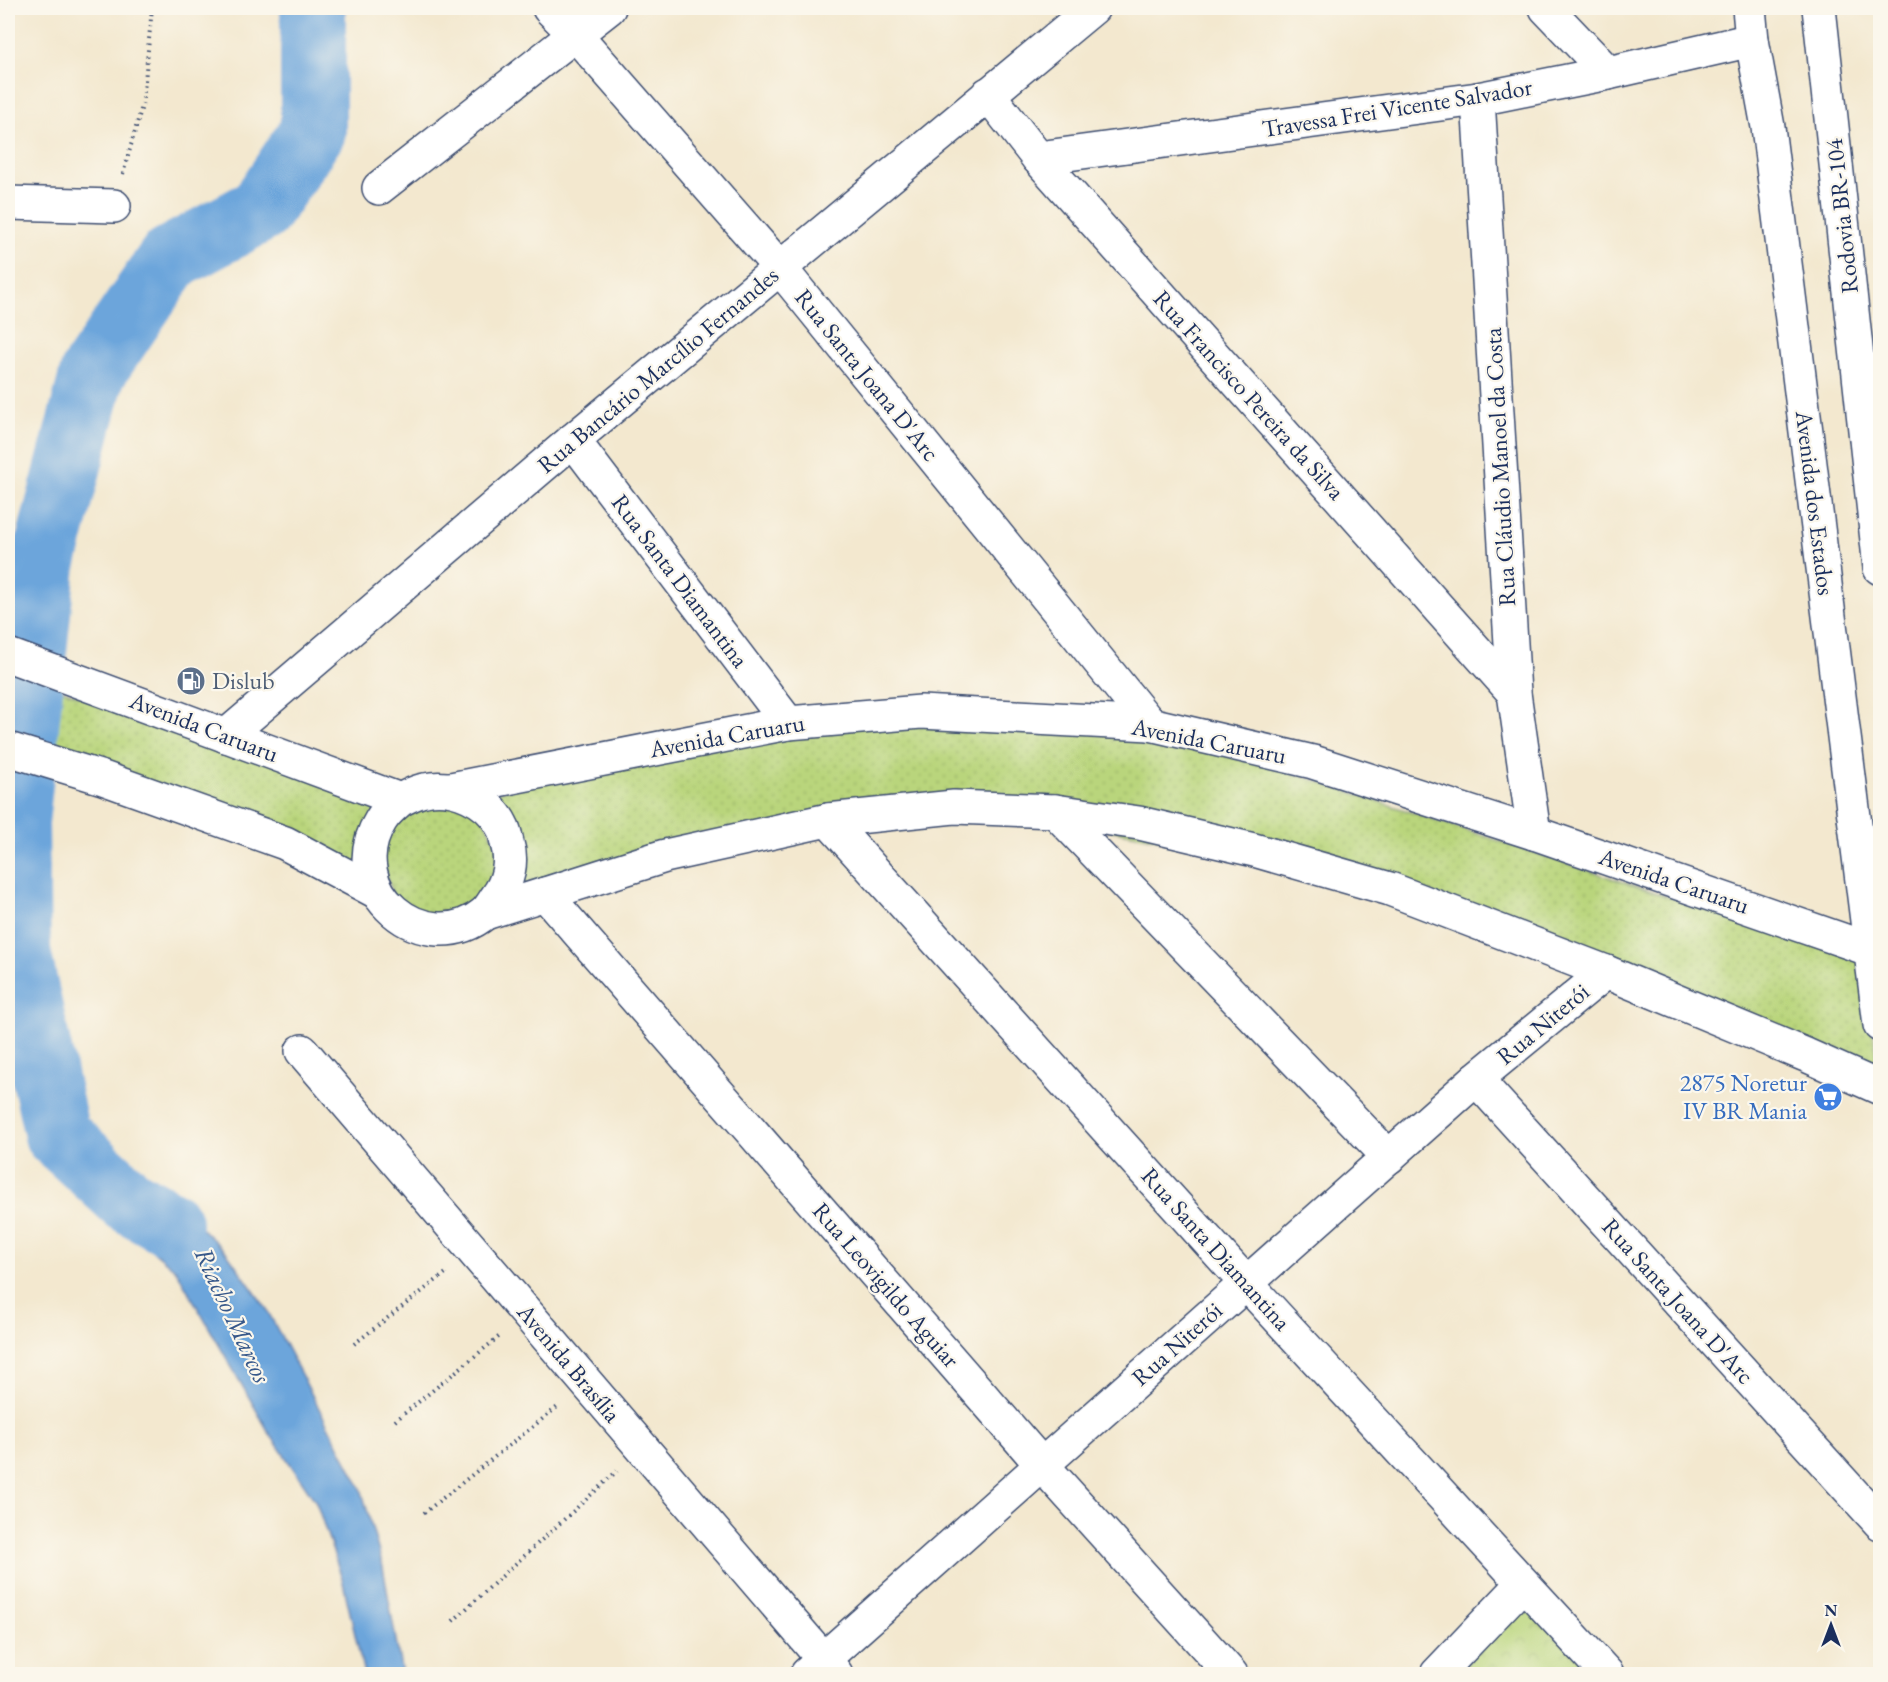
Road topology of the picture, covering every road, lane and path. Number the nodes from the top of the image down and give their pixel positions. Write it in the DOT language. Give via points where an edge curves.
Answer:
graph roads {
  1 [pos="152,8"];
  2 [pos="549,8"];
  3 [pos="609,8"];
  4 [pos="1093,8"];
  5 [pos="1546,8"];
  6 [pos="1749,8"];
  7 [pos="1819,8"];
  8 [pos="576,35"];
  9 [pos="1752,40"];
  10 [pos="1608,73"];
  11 [pos="988,94"];
  12 [pos="1478,99"];
  13 [pos="1038,158"];
  14 [pos="380,188"];
  15 [pos="8,203"];
  16 [pos="114,206"];
  17 [pos="780,268"];
  18 [pos="573,440"];
  19 [pos="1881,568"];
  20 [pos="8,655"];
  21 [pos="1514,693"];
  22 [pos="788,723"];
  23 [pos="1150,724"];
  24 [pos="226,736"];
  25 [pos="8,749"];
  26 [pos="451,789"];
  27 [pos="400,800"];
  28 [pos="1055,811"];
  29 [pos="828,820"];
  30 [pos="1534,833"];
  31 [pos="377,892"];
  32 [pos="545,894"];
  33 [pos="485,913"];
  34 [pos="1876,952"];
  35 [pos="1606,972"];
  36 [pos="1879,1012"];
  37 [pos="302,1051"];
  38 [pos="1476,1079"];
  39 [pos="1881,1088"];
  40 [pos="1389,1157"];
  41 [pos="474,1251"];
  42 [pos="1246,1283"];
  43 [pos="527,1314"];
  44 [pos="354,1344"];
  45 [pos="587,1384"];
  46 [pos="395,1421"];
  47 [pos="642,1448"];
  48 [pos="1042,1465"];
  49 [pos="424,1513"];
  50 [pos="1881,1523"];
  51 [pos="1523,1584"];
  52 [pos="453,1621"];
  53 [pos="822,1670"];
  54 [pos="1231,1674"];
  55 [pos="1437,1674"];
  56 [pos="1607,1674"];
  1 -- 16 [label="path" via="143,102"];
  2 -- 8 [label="main road, Rua Santa Joana D'Arc"];
  3 -- 8 [label="main road"];
  4 -- 11 [label="main road, Rua Bancário Marcílio Fernandes"];
  5 -- 10 [label="main road"];
  6 -- 9 [label="main road, Avenida dos Estados"];
  7 -- 19 [label="main road, Rodovia BR-104"];
  8 -- 14 [label="main road"];
  8 -- 17 [label="main road, Rua Santa Joana D'Arc"];
  9 -- 10 [label="main road, Travessa Frei Vicente Salvador"];
  9 -- 34 [label="main road, Avenida dos Estados" via="1768,127"];
  10 -- 12 [label="main road, Travessa Frei Vicente Salvador"];
  11 -- 13 [label="main road, Rua Francisco Pereira da Silva"];
  11 -- 17 [label="main road, Rua Bancário Marcílio Fernandes"];
  12 -- 13 [label="main road, Travessa Frei Vicente Salvador"];
  12 -- 21 [label="main road, Rua Cláudio Manoel da Costa"];
  13 -- 21 [label="main road, Rua Francisco Pereira da Silva"];
  15 -- 16 [label="main road"];
  17 -- 18 [label="main road, Rua Bancário Marcílio Fernandes"];
  17 -- 23 [label="main road, Rua Santa Joana D'Arc"];
  18 -- 22 [label="main road, Rua Santa Diamantina"];
  18 -- 24 [label="main road, Rua Bancário Marcílio Fernandes"];
  20 -- 24 [label="main road, Avenida Caruaru"];
  21 -- 30 [label="main road, Rua Cláudio Manoel da Costa"];
  22 -- 23 [label="main road, Avenida Caruaru" via="921,712"];
  22 -- 26 [label="main road, Avenida Caruaru"];
  23 -- 30 [label="main road, Avenida Caruaru" via="1312,762"];
  24 -- 27 [label="main road, Avenida Caruaru"];
  25 -- 31 [label="main road, Avenida Caruaru" via="103,778 285,843"];
  26 -- 27 [label="main road, Avenida Caruaru" via="424,790"];
  26 -- 33 [label="main road, Avenida Caruaru" via="480,801 502,825 511,855 505,887"];
  27 -- 31 [label="main road, Avenida Caruaru" via="381,819 370,842 369,868"];
  28 -- 29 [label="main road, Avenida Caruaru" via="954,807"];
  28 -- 35 [label="main road, Avenida Caruaru" via="1139,823 1254,850 1390,889"];
  28 -- 40 [label="main road"];
  29 -- 32 [label="main road, Avenida Caruaru" via="665,856"];
  29 -- 42 [label="main road, Rua Santa Diamantina"];
  30 -- 34 [label="main road, Avenida Caruaru"];
  31 -- 33 [label="main road, Avenida Caruaru" via="393,912 414,924 439,929 463,925"];
  32 -- 33 [label="main road, Avenida Caruaru"];
  32 -- 48 [label="main road, Rua Leovigildo Aguiar"];
  34 -- 36 [label="main road, Avenida dos Estados"];
  35 -- 38 [label="main road, Rua Niterói"];
  35 -- 39 [label="main road, Avenida Caruaru"];
  37 -- 41 [label="main road, Avenida Brasília"];
  38 -- 40 [label="main road, Rua Niterói"];
  38 -- 50 [label="main road, Rua Santa Joana D'Arc"];
  40 -- 42 [label="main road, Rua Niterói"];
  41 -- 43 [label="main road, Avenida Brasília"];
  41 -- 44 [label="path"];
  42 -- 48 [label="main road, Rua Niterói"];
  42 -- 51 [label="main road, Rua Santa Diamantina"];
  43 -- 45 [label="main road, Avenida Brasília"];
  43 -- 46 [label="path"];
  45 -- 47 [label="main road, Avenida Brasília"];
  45 -- 49 [label="path"];
  47 -- 52 [label="path"];
  47 -- 53 [label="main road, Avenida Brasília"];
  48 -- 53 [label="main road, Rua Niterói"];
  48 -- 54 [label="main road, Rua Leovigildo Aguiar"];
  51 -- 55 [label="main road"];
  51 -- 56 [label="main road, Rua Santa Diamantina"];
}
